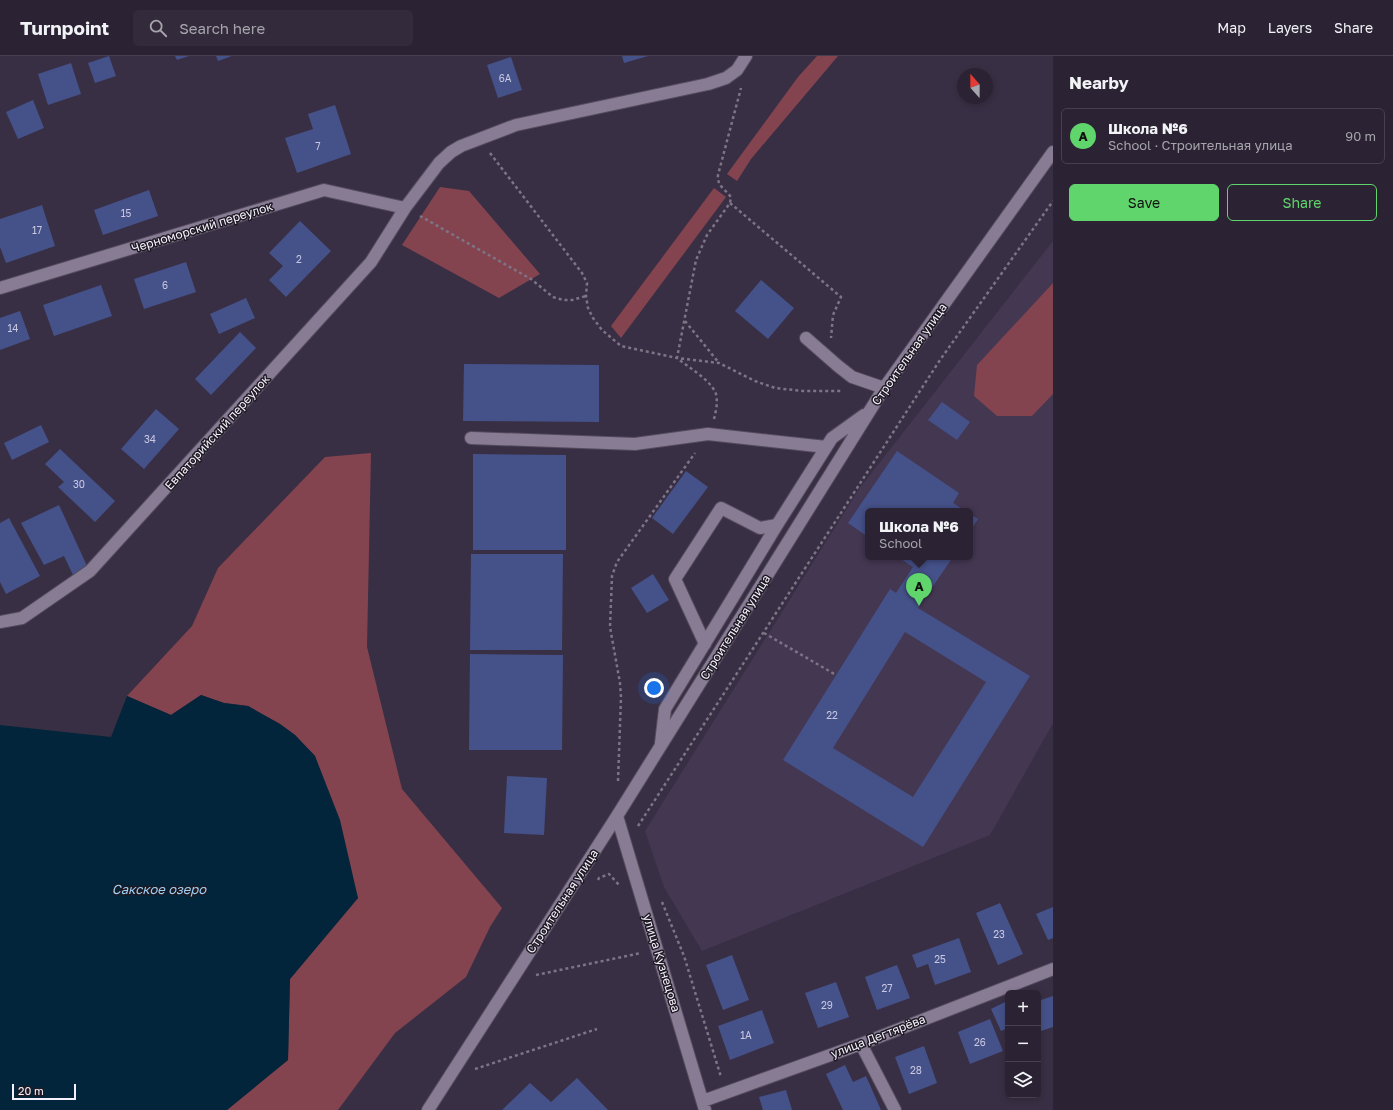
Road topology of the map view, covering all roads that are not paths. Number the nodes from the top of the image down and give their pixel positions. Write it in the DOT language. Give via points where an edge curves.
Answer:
graph roads {
  1 [pos="746,56"];
  2 [pos="1053,152"];
  3 [pos="405,208"];
  4 [pos="0,288"];
  5 [pos="806,338"];
  6 [pos="884,388"];
  7 [pos="869,412"];
  8 [pos="471,438"];
  9 [pos="826,447"];
  10 [pos="777,525"];
  11 [pos="0,622"];
  12 [pos="705,644"];
  13 [pos="661,746"];
  14 [pos="617,816"];
  15 [pos="1053,969"];
  16 [pos="861,1044"];
  17 [pos="704,1106"];
  18 [pos="428,1110"];
  19 [pos="895,1110"];
  1 -- 3 [label="street, Евпаторийский переулок" via="737,70 726,78 708,84 516,125 461,146 439,163"];
  2 -- 6 [label="street, Строительная улица"];
  3 -- 4 [label="street, Черноморский переулок" via="324,190"];
  3 -- 11 [label="street, Евпаторийский переулок" via="372,262 90,572 22,618"];
  5 -- 6 [label="street" via="852,376"];
  6 -- 7 [label="street, Строительная улица"];
  7 -- 9 [label="street" via="832,438"];
  7 -- 13 [label="street, Строительная улица"];
  8 -- 9 [label="street" via="635,444 708,434"];
  9 -- 10 [label="street"];
  10 -- 12 [label="street"];
  10 -- 12 [label="street" via="760,528 721,508 674,579"];
  12 -- 13 [label="street" via="665,709"];
  13 -- 14 [label="street, Строительная улица"];
  14 -- 17 [label="street, улица Кузнецова"];
  14 -- 18 [label="street, Строительная улица"];
  15 -- 16 [label="street, улица Дегтярёва"];
  16 -- 17 [label="street, улица Дегтярёва"];
  16 -- 19 [label="street"];
}
